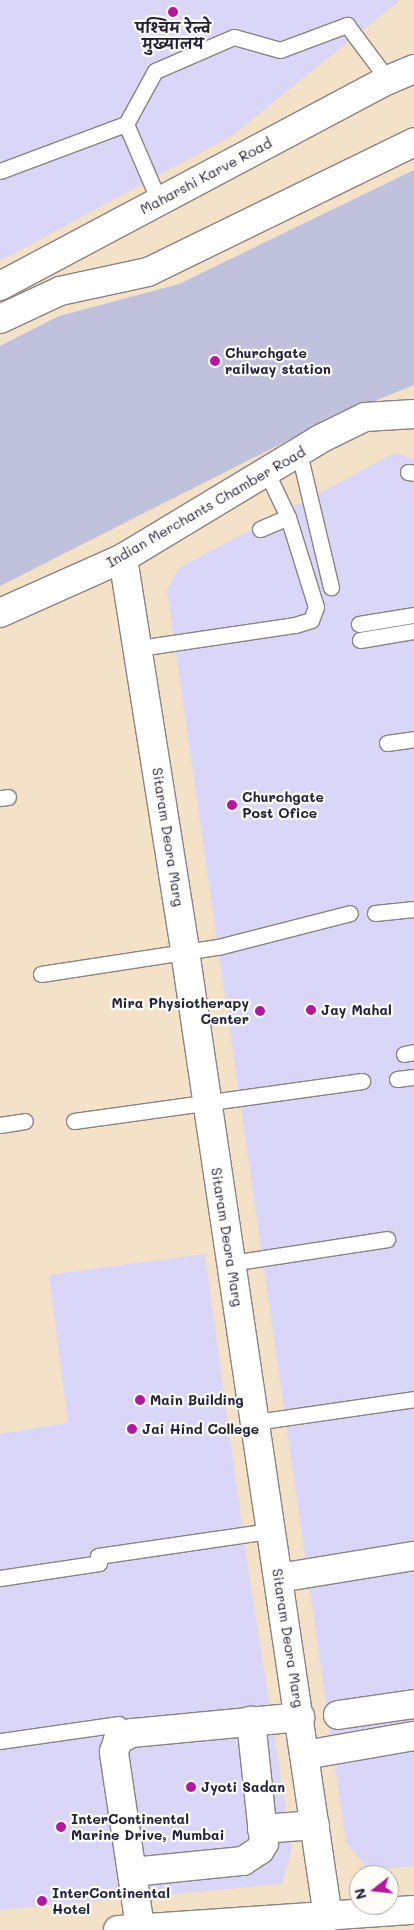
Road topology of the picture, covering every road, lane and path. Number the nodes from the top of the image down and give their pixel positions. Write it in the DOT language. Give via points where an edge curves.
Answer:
graph roads {
  1 [pos="404,71"];
  2 [pos="126,124"];
  3 [pos="414,142"];
  4 [pos="0,171"];
  5 [pos="159,201"];
  6 [pos="0,286"];
  7 [pos="0,319"];
  8 [pos="414,414"];
  9 [pos="299,453"];
  10 [pos="267,473"];
  11 [pos="288,517"];
  12 [pos="260,529"];
  13 [pos="123,558"];
  14 [pos="331,588"];
  15 [pos="0,613"];
  16 [pos="414,615"];
  17 [pos="360,624"];
  18 [pos="414,631"];
  19 [pos="360,640"];
  20 [pos="139,648"];
  21 [pos="414,739"];
  22 [pos="387,743"];
  23 [pos="414,909"];
  24 [pos="350,913"];
  25 [pos="375,913"];
  26 [pos="185,951"];
  27 [pos="40,974"];
  28 [pos="414,1077"];
  29 [pos="397,1079"];
  30 [pos="362,1081"];
  31 [pos="207,1103"];
  32 [pos="25,1121"];
  33 [pos="74,1121"];
  34 [pos="0,1125"];
  35 [pos="387,1238"];
  36 [pos="231,1263"];
  37 [pos="414,1399"];
  38 [pos="255,1422"];
  39 [pos="270,1531"];
  40 [pos="414,1556"];
  41 [pos="0,1578"];
  42 [pos="279,1578"];
  43 [pos="414,1704"];
  44 [pos="338,1715"];
  45 [pos="300,1717"];
  46 [pos="251,1722"];
  47 [pos="119,1724"];
  48 [pos="414,1736"];
  49 [pos="0,1741"];
  50 [pos="306,1755"];
  51 [pos="315,1825"];
  52 [pos="262,1829"];
  53 [pos="132,1872"];
  54 [pos="414,1910"];
  55 [pos="328,1917"];
  56 [pos="129,1929"];
  1 -- 2 [label="lane" via="347,25 280,50 234,37 154,72"];
  1 -- 5 [label="street, Maharshi Karve Road"];
  2 -- 4 [label="lane"];
  2 -- 5 [label="lane"];
  3 -- 7 [label="street" via="148,272 60,291"];
  5 -- 6 [label="street, Maharshi Karve Road"];
  8 -- 9 [label="street, Indian Merchants Chamber Road" via="365,417"];
  9 -- 10 [label="street, Indian Merchants Chamber Road"];
  9 -- 14 [label="lane"];
  10 -- 11 [label="lane"];
  10 -- 13 [label="street, Indian Merchants Chamber Road"];
  11 -- 12 [label="lane"];
  11 -- 20 [label="lane" via="316,606 311,620 295,626"];
  13 -- 15 [label="street, Indian Merchants Chamber Road"];
  13 -- 20 [label="street, Sitaram Deora Marg"];
  16 -- 17 [label="lane"];
  18 -- 19 [label="lane"];
  20 -- 26 [label="street, Sitaram Deora Marg"];
  21 -- 22 [label="lane"];
  23 -- 25 [label="lane"];
  24 -- 26 [label="lane" via="218,947"];
  26 -- 27 [label="lane"];
  26 -- 31 [label="street, Sitaram Deora Marg"];
  28 -- 29 [label="lane"];
  30 -- 31 [label="lane"];
  31 -- 33 [label="lane"];
  31 -- 36 [label="street, Sitaram Deora Marg"];
  32 -- 34 [label="lane"];
  35 -- 36 [label="lane"];
  36 -- 38 [label="street, Sitaram Deora Marg"];
  37 -- 38 [label="lane"];
  38 -- 39 [label="street, Sitaram Deora Marg"];
  39 -- 41 [label="lane" via="98,1556 99,1563"];
  39 -- 42 [label="street, Sitaram Deora Marg"];
  40 -- 42 [label="street"];
  42 -- 45 [label="street, Sitaram Deora Marg"];
  43 -- 44 [label="street"];
  45 -- 46 [label="street"];
  45 -- 50 [label="street, Sitaram Deora Marg"];
  46 -- 52 [label="street"];
  46 -- 53 [label="street" via="132,1733 118,1740 114,1752"];
  47 -- 49 [label="lane"];
  48 -- 50 [label="street"];
  50 -- 51 [label="street, Sitaram Deora Marg"];
  51 -- 52 [label="street"];
  51 -- 55 [label="street, Sitaram Deora Marg"];
  52 -- 53 [label="street" via="264,1843 260,1850 244,1860"];
  53 -- 56 [label="street"];
  54 -- 55 [label="street"];
  55 -- 56 [label="street"];
}
